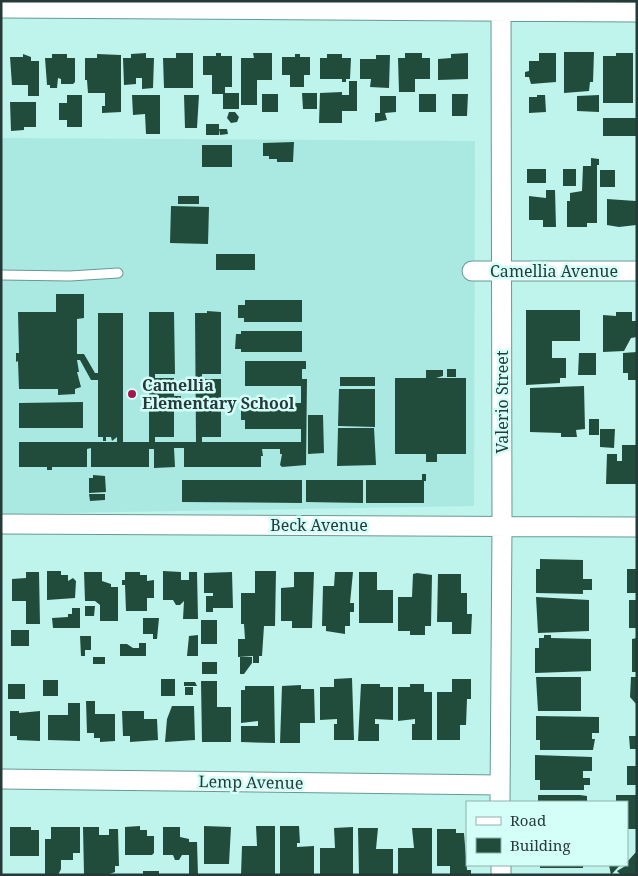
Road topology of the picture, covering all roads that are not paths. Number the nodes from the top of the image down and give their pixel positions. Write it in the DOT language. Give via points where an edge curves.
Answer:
graph roads {
  1 [pos="500,6"];
  2 [pos="1,8"];
  3 [pos="637,12"];
  4 [pos="472,271"];
  5 [pos="501,271"];
  6 [pos="637,271"];
  7 [pos="118,273"];
  8 [pos="1,275"];
  9 [pos="1,524"];
  10 [pos="502,526"];
  11 [pos="637,527"];
  12 [pos="1,779"];
  13 [pos="500,794"];
  1 -- 2 [label="street"];
  1 -- 3 [label="street"];
  1 -- 5 [label="street, Valerio Street"];
  4 -- 5 [label="street, Camellia Avenue"];
  5 -- 6 [label="street, Camellia Avenue"];
  5 -- 10 [label="street, Valerio Street"];
  7 -- 8 [label="lane"];
  9 -- 10 [label="street, Beck Avenue"];
  10 -- 11 [label="street, Beck Avenue"];
  10 -- 13 [label="street, Valerio Street"];
  12 -- 13 [label="street, Lemp Avenue"];
}
